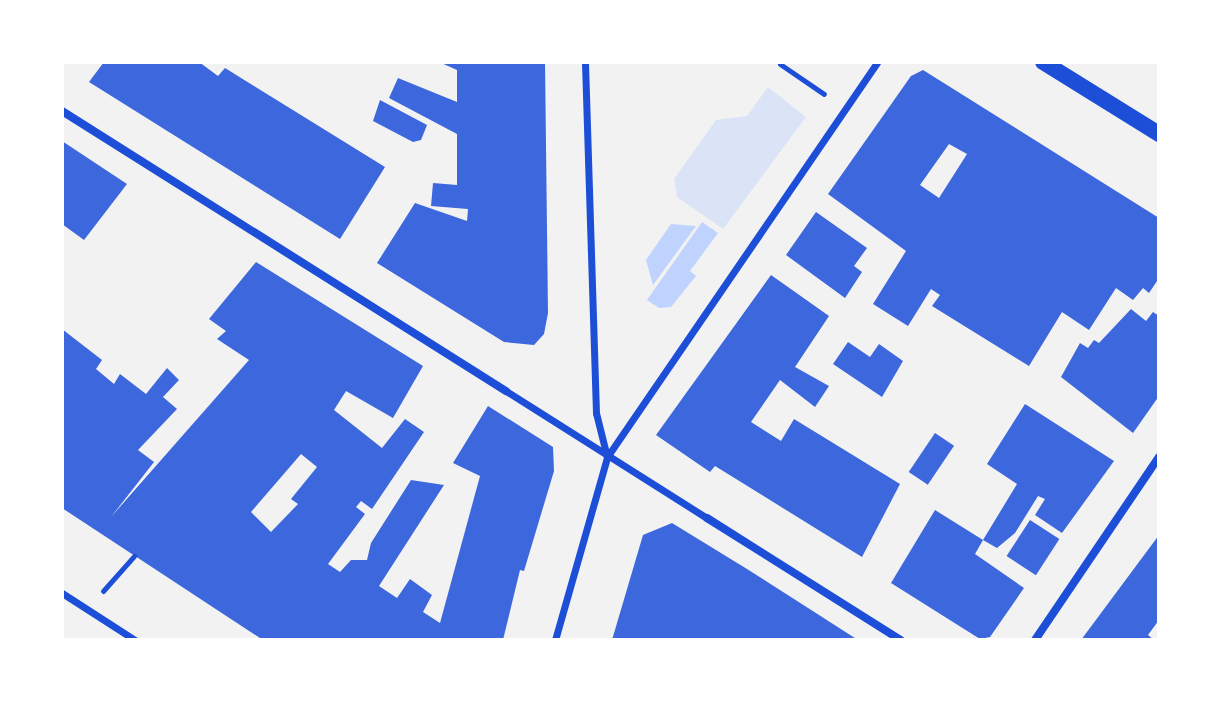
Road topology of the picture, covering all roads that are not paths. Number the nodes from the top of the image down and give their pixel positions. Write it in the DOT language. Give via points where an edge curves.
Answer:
graph roads {
  1 [pos="585,62"];
  2 [pos="877,62"];
  3 [pos="1043,62"];
  4 [pos="62,111"];
  5 [pos="1159,134"];
  6 [pos="506,391"];
  7 [pos="607,457"];
  8 [pos="1159,457"];
  9 [pos="707,518"];
  10 [pos="62,593"];
  11 [pos="135,640"];
  12 [pos="555,640"];
  13 [pos="901,640"];
  14 [pos="1035,640"];
  1 -- 7 [label="street" via="595,399"];
  2 -- 7 [label="street"];
  3 -- 5 [label="main road"];
  4 -- 6 [label="street"];
  6 -- 7 [label="street"];
  7 -- 9 [label="street"];
  7 -- 12 [label="street"];
  8 -- 14 [label="street"];
  9 -- 13 [label="street"];
  10 -- 11 [label="street"];
}
